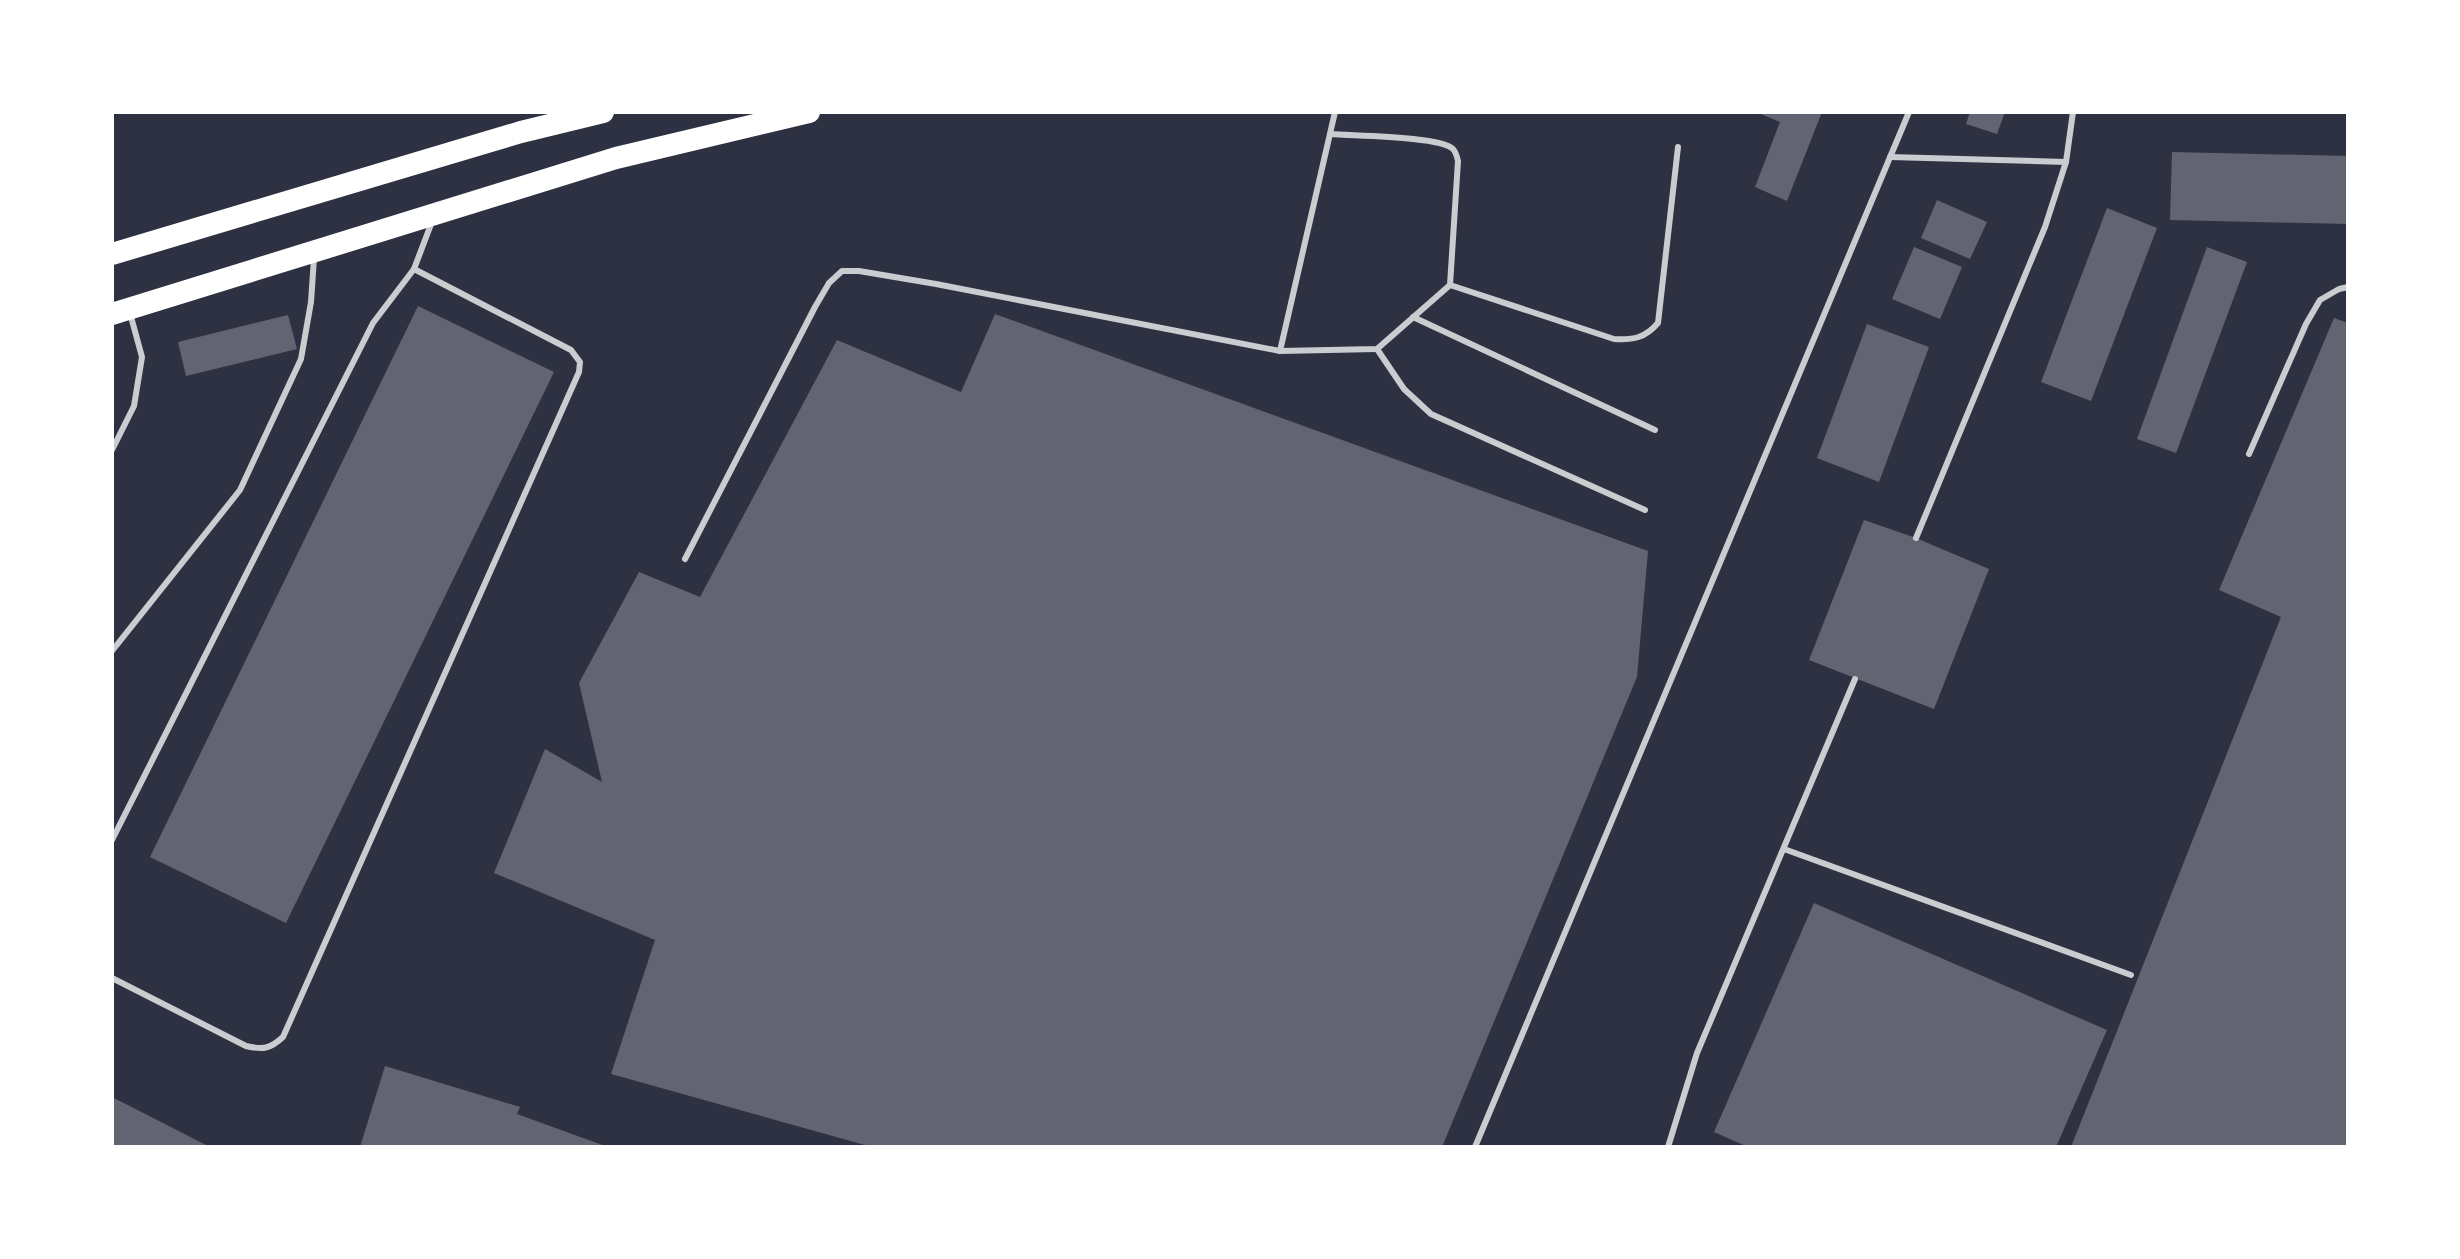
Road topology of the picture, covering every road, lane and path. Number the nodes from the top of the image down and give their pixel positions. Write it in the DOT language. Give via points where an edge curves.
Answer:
graph roads {
  1 [pos="603,112"];
  2 [pos="809,112"];
  3 [pos="1335,112"];
  4 [pos="1909,112"];
  5 [pos="2073,112"];
  6 [pos="1331,134"];
  7 [pos="1678,147"];
  8 [pos="1890,157"];
  9 [pos="2066,162"];
  10 [pos="436,213"];
  11 [pos="314,250"];
  12 [pos="112,254"];
  13 [pos="414,269"];
  14 [pos="1450,285"];
  15 [pos="2348,287"];
  16 [pos="121,312"];
  17 [pos="1413,317"];
  18 [pos="1377,349"];
  19 [pos="1280,351"];
  20 [pos="1655,430"];
  21 [pos="112,450"];
  22 [pos="2249,454"];
  23 [pos="1645,510"];
  24 [pos="1916,538"];
  25 [pos="685,559"];
  26 [pos="112,651"];
  27 [pos="1855,679"];
  28 [pos="112,840"];
  29 [pos="1784,849"];
  30 [pos="2131,975"];
  31 [pos="112,978"];
  32 [pos="1475,1147"];
  33 [pos="1668,1147"];
  1 -- 12 [label="highway"];
  2 -- 10 [label="highway" via="616,158"];
  3 -- 6 [label="lane"];
  4 -- 8 [label="lane"];
  5 -- 9 [label="lane"];
  6 -- 14 [label="lane" via="1414,139 1453,149 1458,161"];
  6 -- 19 [label="lane"];
  7 -- 14 [label="lane" via="1658,323 1648,335 1614,339"];
  8 -- 9 [label="lane"];
  8 -- 32 [label="lane"];
  9 -- 24 [label="lane" via="2045,227"];
  10 -- 11 [label="highway"];
  10 -- 13 [label="lane"];
  11 -- 16 [label="highway"];
  11 -- 26 [label="lane" via="301,359 240,490"];
  13 -- 28 [label="lane" via="373,323"];
  13 -- 31 [label="lane" via="571,350 580,362 579,372 283,1037 261,1050 246,1046"];
  14 -- 17 [label="lane"];
  15 -- 22 [label="lane" via="2320,300"];
  16 -- 21 [label="lane" via="142,357 134,406"];
  17 -- 18 [label="lane"];
  17 -- 20 [label="lane"];
  18 -- 19 [label="lane"];
  18 -- 23 [label="lane" via="1404,389 1431,414"];
  19 -- 25 [label="lane" via="936,284 842,271 815,307"];
  27 -- 29 [label="lane"];
  29 -- 30 [label="lane"];
  29 -- 33 [label="lane" via="1697,1053"];
}
